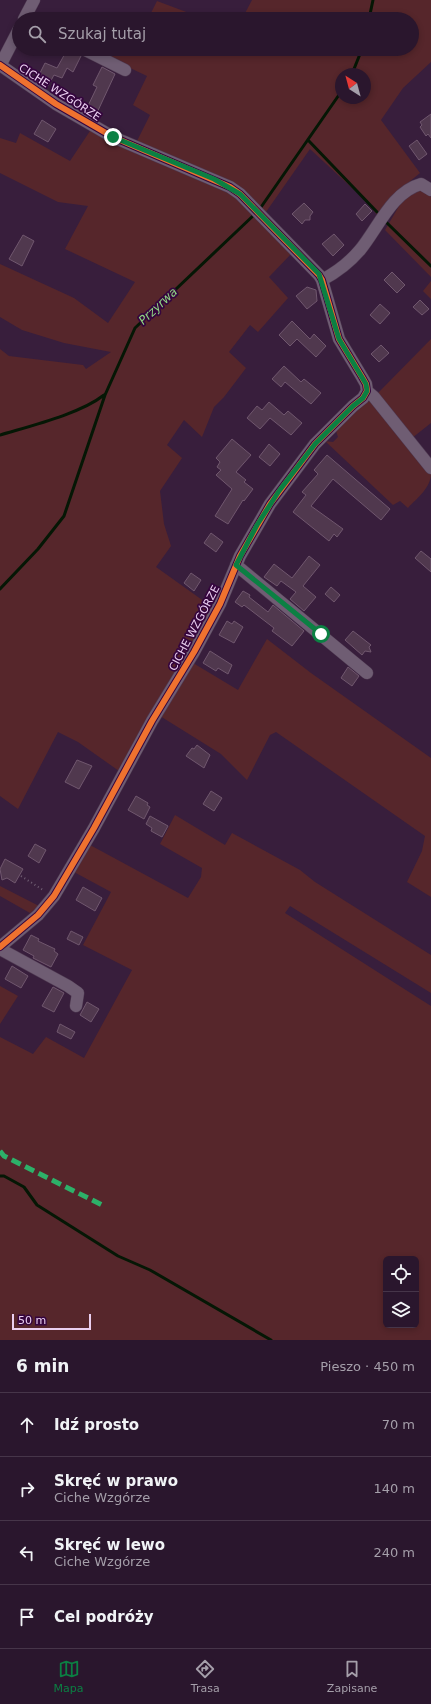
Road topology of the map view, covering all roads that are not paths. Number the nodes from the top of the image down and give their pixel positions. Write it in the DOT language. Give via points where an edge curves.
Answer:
graph roads {
  1 [pos="34,0"];
  2 [pos="28,12"];
  3 [pos="12,38"];
  4 [pos="5,46"];
  5 [pos="97,56"];
  6 [pos="0,65"];
  7 [pos="125,70"];
  8 [pos="431,190"];
  9 [pos="322,280"];
  10 [pos="367,391"];
  11 [pos="431,468"];
  12 [pos="236,565"];
  13 [pos="366,673"];
  14 [pos="0,948"];
  15 [pos="76,1006"];
  1 -- 2 [label="street"];
  3 -- 4 [label="street"];
  4 -- 6 [label="street"];
  5 -- 7 [label="street"];
  6 -- 9 [label="street, CICHE WZGÓRZE" via="85,121 132,146 224,184 240,194 311,265"];
  8 -- 9 [label="street" via="421,184 410,187 384,216 352,259 340,270"];
  9 -- 10 [label="street, CICHE WZGÓRZE" via="339,339 366,384"];
  10 -- 11 [label="street"];
  10 -- 12 [label="street, CICHE WZGÓRZE" via="304,457 270,504"];
  12 -- 13 [label="street"];
  12 -- 14 [label="street, CICHE WZGÓRZE" via="220,604 194,652 152,721 54,896 38,915"];
  14 -- 15 [label="street" via="68,986 78,994"];
}
